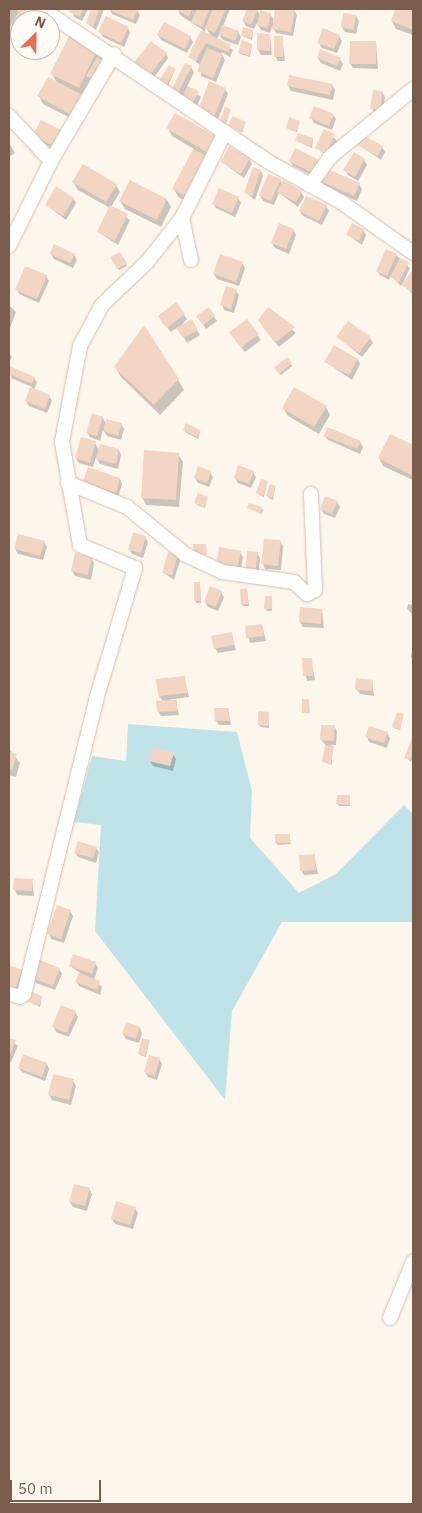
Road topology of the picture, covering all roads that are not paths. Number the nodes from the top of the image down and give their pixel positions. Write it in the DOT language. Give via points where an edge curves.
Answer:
graph roads {
  1 [pos="42,9"];
  2 [pos="114,54"];
  3 [pos="413,89"];
  4 [pos="9,116"];
  5 [pos="225,132"];
  6 [pos="51,161"];
  7 [pos="310,185"];
  8 [pos="182,218"];
  9 [pos="9,246"];
  10 [pos="413,253"];
  11 [pos="191,260"];
  12 [pos="68,483"];
  13 [pos="311,494"];
  14 [pos="9,994"];
  15 [pos="413,1262"];
  16 [pos="390,1318"];
  1 -- 2 [label="street"];
  2 -- 5 [label="street"];
  2 -- 6 [label="street"];
  3 -- 7 [label="street" via="330,157"];
  4 -- 6 [label="street"];
  5 -- 7 [label="street"];
  5 -- 8 [label="street"];
  6 -- 9 [label="street"];
  7 -- 10 [label="street" via="342,202"];
  8 -- 11 [label="street"];
  8 -- 12 [label="street" via="147,262 102,305 80,346 62,442"];
  12 -- 13 [label="street" via="128,507 186,554 222,572 294,582 307,594 315,590"];
  12 -- 14 [label="street" via="80,545 136,568 96,700 24,994 20,997"];
  15 -- 16 [label="street"];
}
